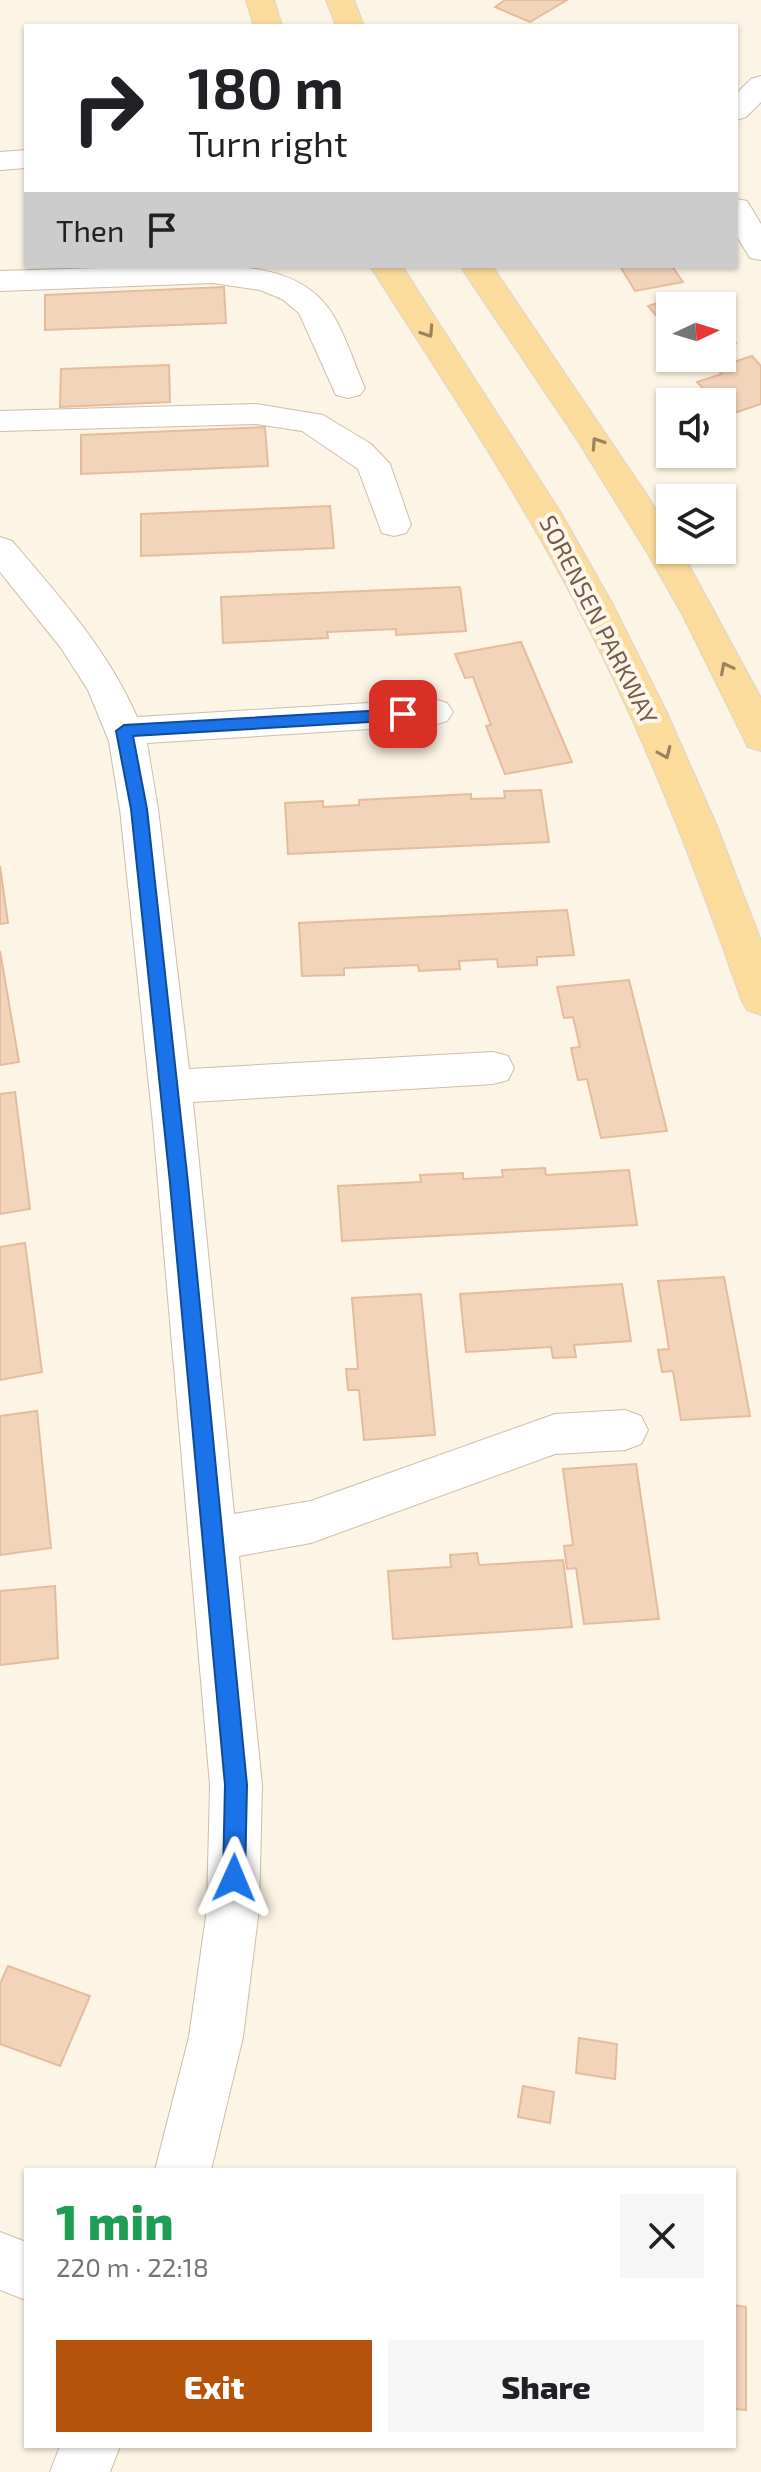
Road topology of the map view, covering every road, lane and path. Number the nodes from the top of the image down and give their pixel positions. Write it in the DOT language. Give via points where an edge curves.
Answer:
graph roads {
  1 [pos="260,0"];
  2 [pos="340,0"];
  3 [pos="267,24"];
  4 [pos="349,24"];
  5 [pos="738,78"];
  6 [pos="761,85"];
  7 [pos="738,109"];
  8 [pos="24,159"];
  9 [pos="0,161"];
  10 [pos="738,211"];
  11 [pos="761,251"];
  12 [pos="387,268"];
  13 [pos="477,268"];
  14 [pos="0,281"];
  15 [pos="348,388"];
  16 [pos="0,421"];
  17 [pos="394,525"];
  18 [pos="0,549"];
  19 [pos="434,712"];
  20 [pos="124,731"];
  21 [pos="761,738"];
  22 [pos="761,999"];
  23 [pos="493,1068"];
  24 [pos="170,1087"];
  25 [pos="625,1430"];
  26 [pos="213,1539"];
  27 [pos="183,2168"];
  28 [pos="0,2261"];
  29 [pos="24,2270"];
  30 [pos="89,2448"];
  31 [pos="80,2472"];
  1 -- 3 [label="main road"];
  2 -- 4 [label="main road"];
  5 -- 6 [label="street"];
  6 -- 7 [label="street"];
  8 -- 9 [label="street"];
  10 -- 11 [label="street"];
  12 -- 22 [label="main road, SORENSEN PARKWAY, one-way" via="528,489 609,633 694,819"];
  21 -- 13 [label="main road, one-way" via="652,533"];
  14 -- 15 [label="street" via="213,274 267,281 293,292 313,309"];
  16 -- 17 [label="street" via="256,414 311,422 373,464"];
  18 -- 20 [label="street" via="74,639 106,688"];
  19 -- 20 [label="street"];
  20 -- 24 [label="street" via="139,809"];
  23 -- 24 [label="street"];
  24 -- 26 [label="street"];
  25 -- 26 [label="street" via="555,1434 311,1522"];
  26 -- 27 [label="street" via="236,1785 233,1909 216,2037"];
  28 -- 29 [label="street"];
  30 -- 31 [label="street"];
}
